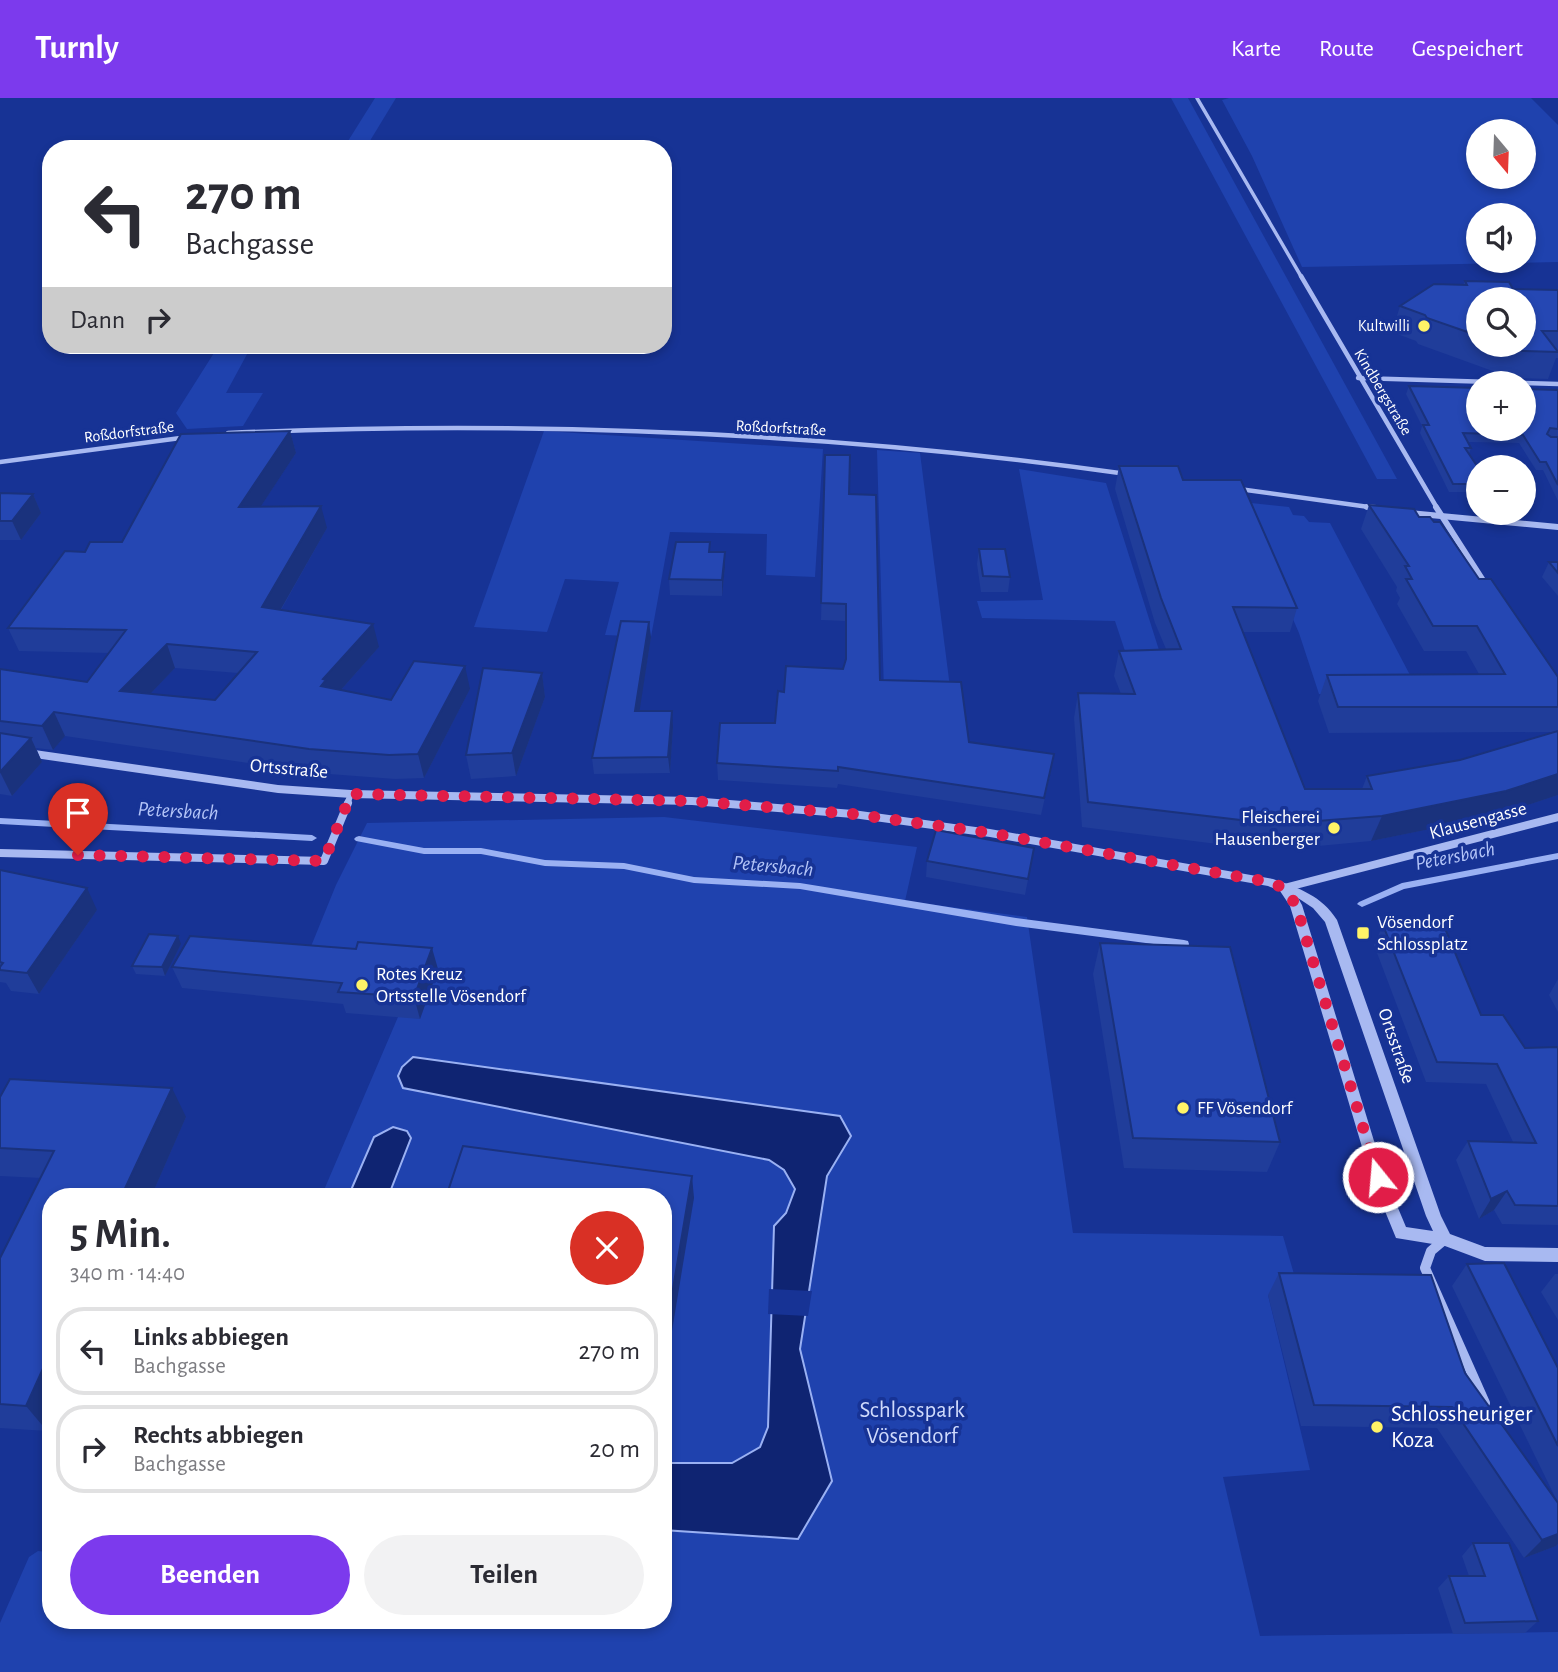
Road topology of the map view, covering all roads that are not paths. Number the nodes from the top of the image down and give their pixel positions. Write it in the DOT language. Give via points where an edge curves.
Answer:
graph roads {
  1 [pos="1197,98"];
  2 [pos="1358,378"];
  3 [pos="1557,385"];
  4 [pos="219,434"];
  5 [pos="194,437"];
  6 [pos="0,462"];
  7 [pos="1137,475"];
  8 [pos="1233,488"];
  9 [pos="1381,509"];
  10 [pos="1407,513"];
  11 [pos="1441,517"];
  12 [pos="1558,527"];
  13 [pos="1492,594"];
  14 [pos="0,748"];
  15 [pos="351,794"];
  16 [pos="1558,817"];
  17 [pos="0,853"];
  18 [pos="1284,888"];
  19 [pos="1445,1239"];
  20 [pos="1558,1255"];
  21 [pos="1491,1417"];
  1 -- 2 [label="street, Kindbergstraße"];
  2 -- 3 [label="street"];
  2 -- 11 [label="street, Kindbergstraße"];
  4 -- 7 [label="street, Roßdorfstraße" via="537,426 892,446"];
  5 -- 6 [label="street, Roßdorfstraße"];
  8 -- 9 [label="street"];
  10 -- 11 [label="street"];
  11 -- 12 [label="street"];
  11 -- 13 [label="street, Kindbergstraße"];
  14 -- 15 [label="street, Ortsstraße" via="219,782"];
  15 -- 17 [label="street" via="324,861"];
  15 -- 18 [label="street, Ortsstraße" via="692,801 853,814 1043,842"];
  16 -- 18 [label="street, Klausengasse"];
  18 -- 19 [label="street, Ortsstraße" via="1319,903 1331,920"];
  18 -- 19 [label="street" via="1296,905 1378,1177 1401,1233"];
  19 -- 20 [label="street" via="1485,1254"];
  19 -- 21 [label="street" via="1430,1251 1425,1268"];
}
